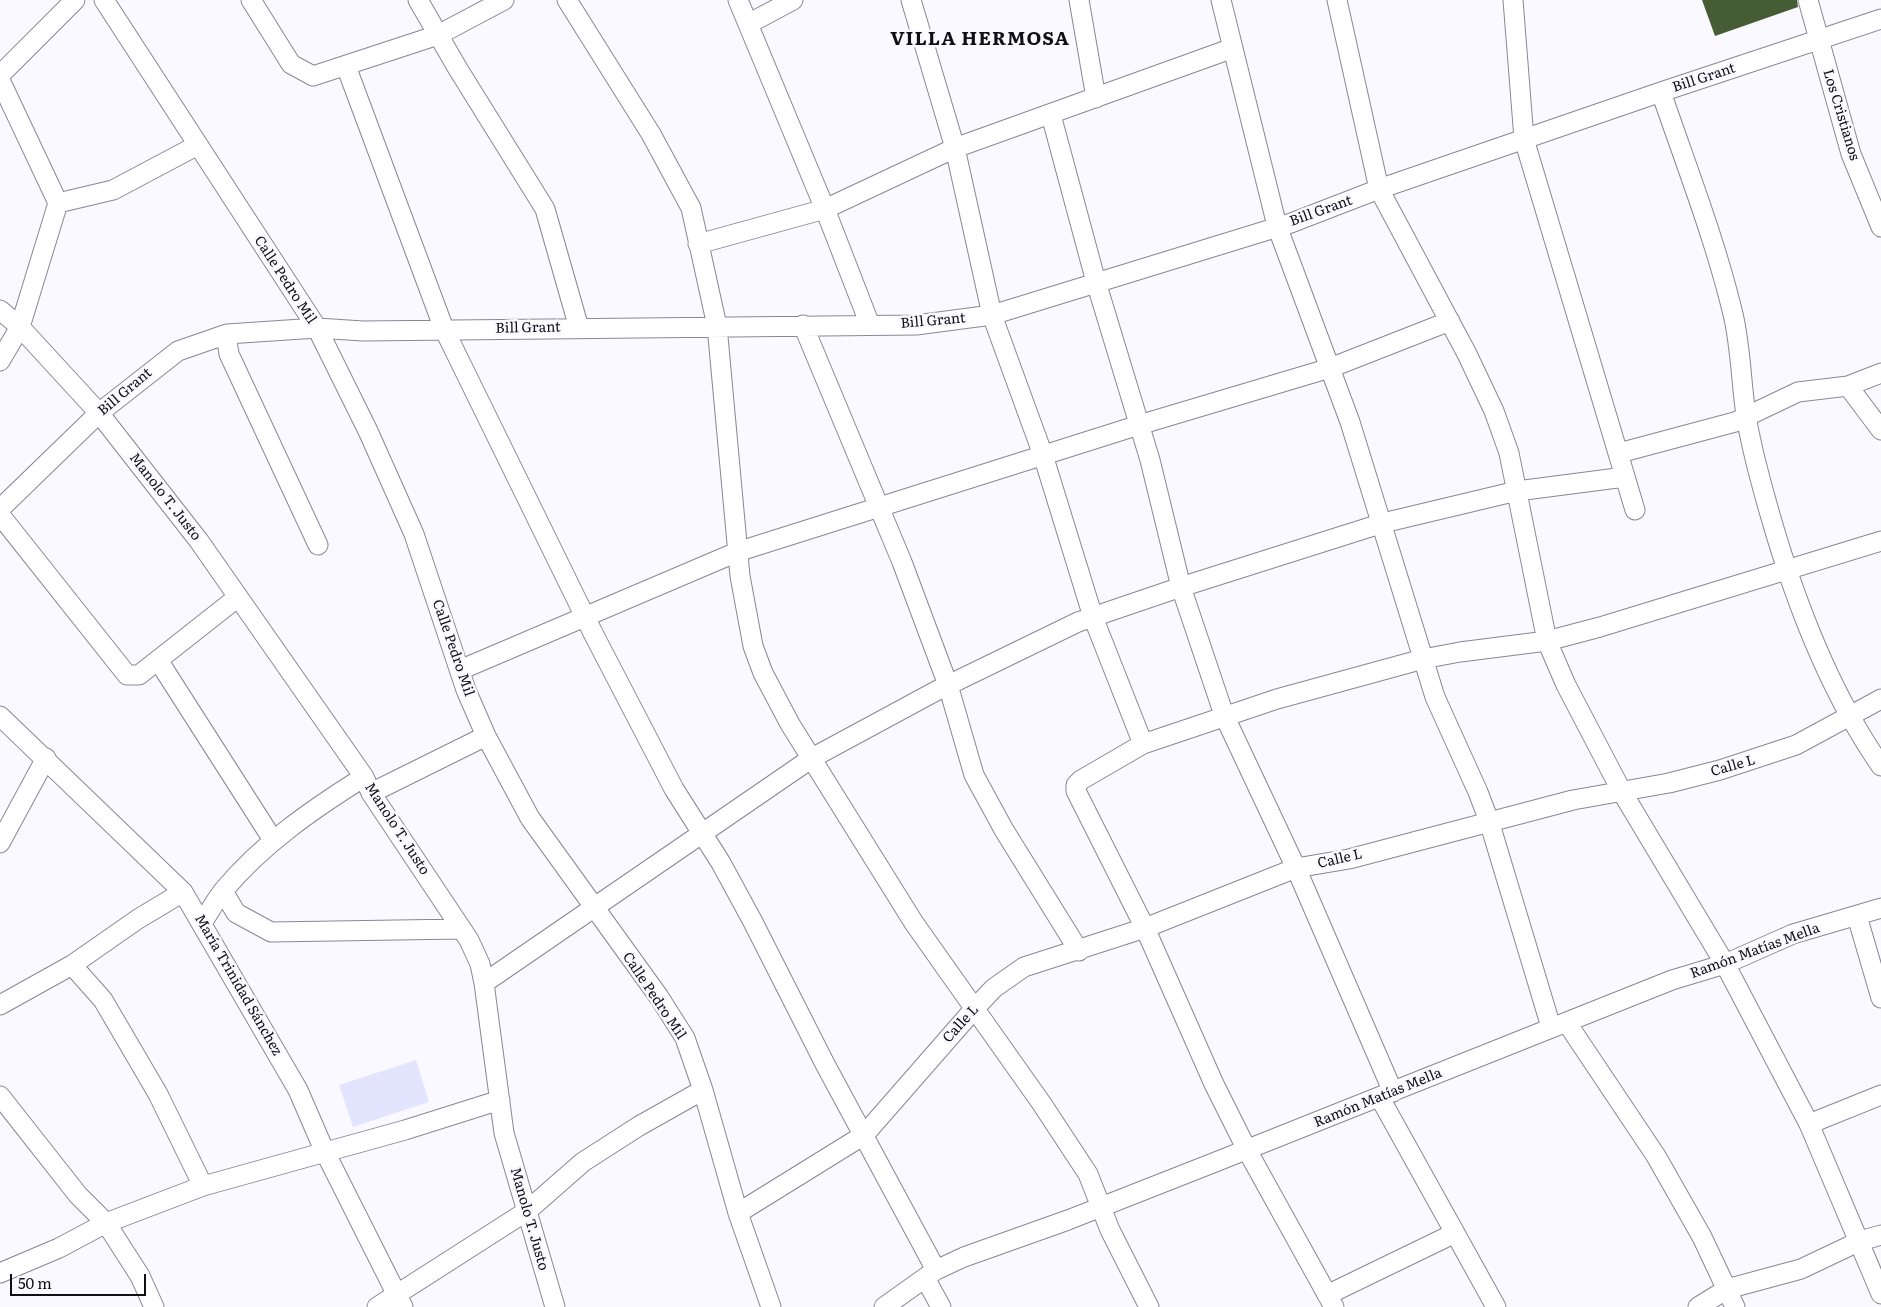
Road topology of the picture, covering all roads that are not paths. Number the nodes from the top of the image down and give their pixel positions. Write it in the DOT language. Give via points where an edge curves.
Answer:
graph roads {
  1 [pos="75,0"];
  2 [pos="104,0"];
  3 [pos="251,0"];
  4 [pos="418,0"];
  5 [pos="504,0"];
  6 [pos="567,0"];
  7 [pos="738,0"];
  8 [pos="793,0"];
  9 [pos="911,0"];
  10 [pos="1079,0"];
  11 [pos="1220,0"];
  12 [pos="1337,0"];
  13 [pos="1513,0"];
  14 [pos="1808,0"];
  15 [pos="1881,19"];
  16 [pos="748,24"];
  17 [pos="438,35"];
  18 [pos="1818,38"];
  19 [pos="1232,48"];
  20 [pos="346,66"];
  21 [pos="0,75"];
  22 [pos="0,80"];
  23 [pos="1661,92"];
  24 [pos="1096,98"];
  25 [pos="1051,115"];
  26 [pos="1524,139"];
  27 [pos="196,146"];
  28 [pos="956,148"];
  29 [pos="1379,189"];
  30 [pos="58,203"];
  31 [pos="1877,206"];
  32 [pos="825,209"];
  33 [pos="1277,226"];
  34 [pos="1881,227"];
  35 [pos="698,244"];
  36 [pos="1096,282"];
  37 [pos="0,310"];
  38 [pos="992,315"];
  39 [pos="1450,321"];
  40 [pos="803,325"];
  41 [pos="870,325"];
  42 [pos="717,326"];
  43 [pos="20,327"];
  44 [pos="317,328"];
  45 [pos="580,328"];
  46 [pos="444,330"];
  47 [pos="226,335"];
  48 [pos="0,361"];
  49 [pos="1330,368"];
  50 [pos="1881,373"];
  51 [pos="1848,386"];
  52 [pos="99,413"];
  53 [pos="1746,415"];
  54 [pos="1139,425"];
  55 [pos="1881,430"];
  56 [pos="1618,453"];
  57 [pos="1042,455"];
  58 [pos="1625,477"];
  59 [pos="1517,491"];
  60 [pos="879,506"];
  61 [pos="0,509"];
  62 [pos="1635,510"];
  63 [pos="0,515"];
  64 [pos="1383,523"];
  65 [pos="1881,541"];
  66 [pos="318,546"];
  67 [pos="737,552"];
  68 [pos="1786,571"];
  69 [pos="1181,586"];
  70 [pos="238,597"];
  71 [pos="586,616"];
  72 [pos="1093,617"];
  73 [pos="1547,641"];
  74 [pos="1423,659"];
  75 [pos="158,660"];
  76 [pos="460,670"];
  77 [pos="948,685"];
  78 [pos="1881,699"];
  79 [pos="1224,715"];
  80 [pos="0,716"];
  81 [pos="1850,716"];
  82 [pos="486,736"];
  83 [pos="1143,744"];
  84 [pos="46,758"];
  85 [pos="812,758"];
  86 [pos="1881,766"];
  87 [pos="367,785"];
  88 [pos="1622,792"];
  89 [pos="1489,821"];
  90 [pos="702,834"];
  91 [pos="273,840"];
  92 [pos="0,843"];
  93 [pos="1296,868"];
  94 [pos="222,891"];
  95 [pos="183,892"];
  96 [pos="594,907"];
  97 [pos="1881,908"];
  98 [pos="1857,916"];
  99 [pos="202,923"];
  100 [pos="1145,928"];
  101 [pos="461,929"];
  102 [pos="1079,951"];
  103 [pos="1725,964"];
  104 [pos="72,965"];
  105 [pos="484,984"];
  106 [pos="1881,998"];
  107 [pos="0,1005"];
  108 [pos="975,1008"];
  109 [pos="1559,1025"];
  110 [pos="703,1090"];
  111 [pos="1386,1095"];
  112 [pos="1881,1095"];
  113 [pos="0,1096"];
  114 [pos="500,1100"];
  115 [pos="1808,1124"];
  116 [pos="864,1135"];
  117 [pos="324,1150"];
  118 [pos="1247,1150"];
  119 [pos="203,1186"];
  120 [pos="1101,1207"];
  121 [pos="527,1211"];
  122 [pos="738,1213"];
  123 [pos="106,1223"];
  124 [pos="1456,1233"];
  125 [pos="1881,1235"];
  126 [pos="1860,1242"];
  127 [pos="0,1273"];
  128 [pos="931,1274"];
  129 [pos="1727,1290"];
  130 [pos="1881,1294"];
  131 [pos="1331,1301"];
  132 [pos="400,1302"];
  133 [pos="154,1307"];
  134 [pos="377,1307"];
  135 [pos="555,1307"];
  136 [pos="771,1307"];
  137 [pos="884,1307"];
  138 [pos="942,1307"];
  139 [pos="1149,1307"];
  140 [pos="1496,1307"];
  141 [pos="1698,1307"];
  142 [pos="1735,1307"];
  1 -- 21 [label="street"];
  2 -- 27 [label="street, Calle Pedro Mil"];
  3 -- 20 [label="street" via="291,64 313,76"];
  4 -- 17 [label="street"];
  5 -- 17 [label="street"];
  6 -- 35 [label="street" via="651,134 690,208"];
  7 -- 16 [label="street"];
  8 -- 16 [label="street"];
  9 -- 28 [label="street"];
  10 -- 24 [label="street"];
  11 -- 19 [label="street"];
  12 -- 29 [label="street"];
  13 -- 26 [label="street"];
  14 -- 18 [label="street, Los Cristianos"];
  15 -- 18 [label="street, Bill Grant"];
  16 -- 32 [label="street"];
  17 -- 20 [label="street"];
  17 -- 45 [label="street" via="545,209"];
  18 -- 23 [label="street, Bill Grant"];
  18 -- 31 [label="street, Los Cristianos" via="1851,154"];
  19 -- 24 [label="street"];
  19 -- 33 [label="street"];
  20 -- 46 [label="street"];
  22 -- 30 [label="street"];
  23 -- 26 [label="street, Bill Grant"];
  23 -- 53 [label="street" via="1722,271 1737,339"];
  24 -- 25 [label="street"];
  25 -- 28 [label="street"];
  25 -- 36 [label="street"];
  26 -- 29 [label="street, Bill Grant"];
  26 -- 56 [label="street"];
  27 -- 30 [label="street" via="113,190"];
  27 -- 44 [label="street, Calle Pedro Mil"];
  28 -- 32 [label="street"];
  28 -- 38 [label="street"];
  29 -- 33 [label="street, Bill Grant"];
  29 -- 39 [label="street"];
  30 -- 43 [label="street"];
  31 -- 34 [label="street, Los Cristianos"];
  32 -- 35 [label="street"];
  32 -- 41 [label="street"];
  33 -- 36 [label="street, Bill Grant"];
  33 -- 49 [label="street"];
  35 -- 42 [label="street"];
  36 -- 38 [label="street, Bill Grant"];
  36 -- 54 [label="street"];
  37 -- 43 [label="street, Manolo T. Justo"];
  38 -- 41 [label="street, Bill Grant" via="916,325"];
  38 -- 57 [label="street"];
  39 -- 49 [label="street"];
  39 -- 59 [label="street" via="1494,411 1509,453"];
  40 -- 41 [label="street, Bill Grant"];
  40 -- 42 [label="street, Bill Grant"];
  40 -- 60 [label="street"];
  42 -- 45 [label="street, Bill Grant"];
  42 -- 67 [label="street"];
  43 -- 48 [label="street"];
  43 -- 52 [label="street, Manolo T. Justo"];
  44 -- 46 [label="street, Bill Grant"];
  44 -- 47 [label="street, Bill Grant"];
  44 -- 76 [label="street, Calle Pedro Mil" via="414,534"];
  45 -- 46 [label="street, Bill Grant"];
  46 -- 71 [label="street"];
  47 -- 52 [label="street, Bill Grant" via="178,351"];
  47 -- 66 [label="street" via="229,354"];
  49 -- 54 [label="street"];
  49 -- 64 [label="street"];
  50 -- 51 [label="street"];
  51 -- 53 [label="street" via="1798,392"];
  51 -- 55 [label="street"];
  52 -- 61 [label="street, Bill Grant"];
  52 -- 70 [label="street, Manolo T. Justo" via="200,540"];
  53 -- 56 [label="street" via="1735,422"];
  53 -- 68 [label="street"];
  54 -- 57 [label="street"];
  54 -- 69 [label="street"];
  56 -- 58 [label="street"];
  57 -- 60 [label="street"];
  57 -- 72 [label="street"];
  58 -- 59 [label="street"];
  58 -- 62 [label="street"];
  59 -- 64 [label="street"];
  59 -- 73 [label="street"];
  60 -- 67 [label="street"];
  60 -- 77 [label="street"];
  63 -- 75 [label="street" via="127,675 140,675"];
  64 -- 69 [label="street"];
  64 -- 74 [label="street"];
  65 -- 68 [label="street"];
  67 -- 71 [label="street"];
  67 -- 85 [label="street" via="753,646 790,724"];
  68 -- 73 [label="street"];
  68 -- 81 [label="street"];
  69 -- 72 [label="street"];
  69 -- 79 [label="street"];
  70 -- 75 [label="street"];
  70 -- 87 [label="street, Manolo T. Justo"];
  71 -- 76 [label="street"];
  71 -- 90 [label="street" via="674,789"];
  72 -- 77 [label="street"];
  72 -- 83 [label="street"];
  73 -- 74 [label="street"];
  73 -- 88 [label="street" via="1566,685"];
  74 -- 79 [label="street"];
  74 -- 89 [label="street" via="1443,718"];
  75 -- 91 [label="street"];
  76 -- 82 [label="street, Calle Pedro Mil"];
  77 -- 85 [label="street"];
  77 -- 102 [label="street" via="974,775"];
  78 -- 81 [label="street, Calle L"];
  79 -- 83 [label="street"];
  79 -- 93 [label="street"];
  80 -- 84 [label="street, María Trinidad Sánchez"];
  81 -- 86 [label="street"];
  81 -- 88 [label="street, Calle L" via="1780,752 1720,770"];
  82 -- 87 [label="street"];
  82 -- 96 [label="street, Calle Pedro Mil" via="530,818"];
  83 -- 100 [label="street" via="1081,780 1076,791"];
  84 -- 92 [label="street"];
  84 -- 95 [label="street, María Trinidad Sánchez"];
  85 -- 90 [label="street"];
  85 -- 108 [label="street" via="914,923"];
  87 -- 91 [label="street" via="315,808"];
  87 -- 101 [label="street, Manolo T. Justo"];
  88 -- 89 [label="street, Calle L" via="1573,800"];
  88 -- 103 [label="street"];
  89 -- 93 [label="street, Calle L" via="1326,864"];
  89 -- 109 [label="street"];
  90 -- 96 [label="street"];
  90 -- 116 [label="street" via="753,922"];
  91 -- 94 [label="street"];
  93 -- 100 [label="street, Calle L"];
  93 -- 111 [label="street"];
  94 -- 99 [label="street"];
  94 -- 101 [label="street" via="236,913 271,932"];
  95 -- 99 [label="street, María Trinidad Sánchez"];
  95 -- 104 [label="street"];
  96 -- 105 [label="street"];
  96 -- 110 [label="street, Calle Pedro Mil" via="685,1038"];
  97 -- 98 [label="street, Ramón Matías Mella"];
  98 -- 103 [label="street, Ramón Matías Mella" via="1793,934"];
  98 -- 106 [label="street"];
  99 -- 117 [label="street, María Trinidad Sánchez" via="298,1090"];
  100 -- 102 [label="street, Calle L"];
  100 -- 118 [label="street"];
  101 -- 105 [label="street, Manolo T. Justo" via="480,964"];
  102 -- 108 [label="street, Calle L" via="1024,966 994,988"];
  103 -- 109 [label="street, Ramón Matías Mella" via="1672,980"];
  103 -- 115 [label="street"];
  104 -- 107 [label="street"];
  104 -- 119 [label="street" via="104,1000 158,1094"];
  105 -- 114 [label="street, Manolo T. Justo"];
  108 -- 116 [label="street, Calle L"];
  108 -- 120 [label="street" via="1088,1174"];
  109 -- 111 [label="street, Ramón Matías Mella"];
  109 -- 129 [label="street" via="1656,1156 1702,1237"];
  110 -- 121 [label="street" via="583,1162"];
  110 -- 122 [label="street, Calle Pedro Mil"];
  111 -- 118 [label="street, Ramón Matías Mella"];
  111 -- 124 [label="street"];
  112 -- 115 [label="street"];
  113 -- 123 [label="street" via="78,1195"];
  114 -- 117 [label="street" via="405,1130"];
  114 -- 121 [label="street, Manolo T. Justo" via="504,1133"];
  115 -- 126 [label="street"];
  116 -- 122 [label="street, Calle L"];
  116 -- 128 [label="street"];
  117 -- 119 [label="street"];
  117 -- 132 [label="street, María Trinidad Sánchez"];
  118 -- 120 [label="street, Ramón Matías Mella"];
  118 -- 131 [label="street"];
  119 -- 123 [label="street"];
  120 -- 128 [label="street, Ramón Matías Mella" via="964,1257"];
  120 -- 139 [label="street"];
  121 -- 132 [label="street"];
  121 -- 135 [label="street, Manolo T. Justo"];
  122 -- 136 [label="street, Calle Pedro Mil"];
  123 -- 127 [label="street" via="59,1248"];
  123 -- 133 [label="street" via="140,1276"];
  124 -- 131 [label="street"];
  124 -- 140 [label="street"];
  125 -- 126 [label="street"];
  126 -- 129 [label="street" via="1801,1268"];
  126 -- 130 [label="street"];
  128 -- 137 [label="street, Ramón Matías Mella"];
  128 -- 138 [label="street"];
  129 -- 141 [label="street"];
  129 -- 142 [label="street"];
  132 -- 134 [label="street"];
}
